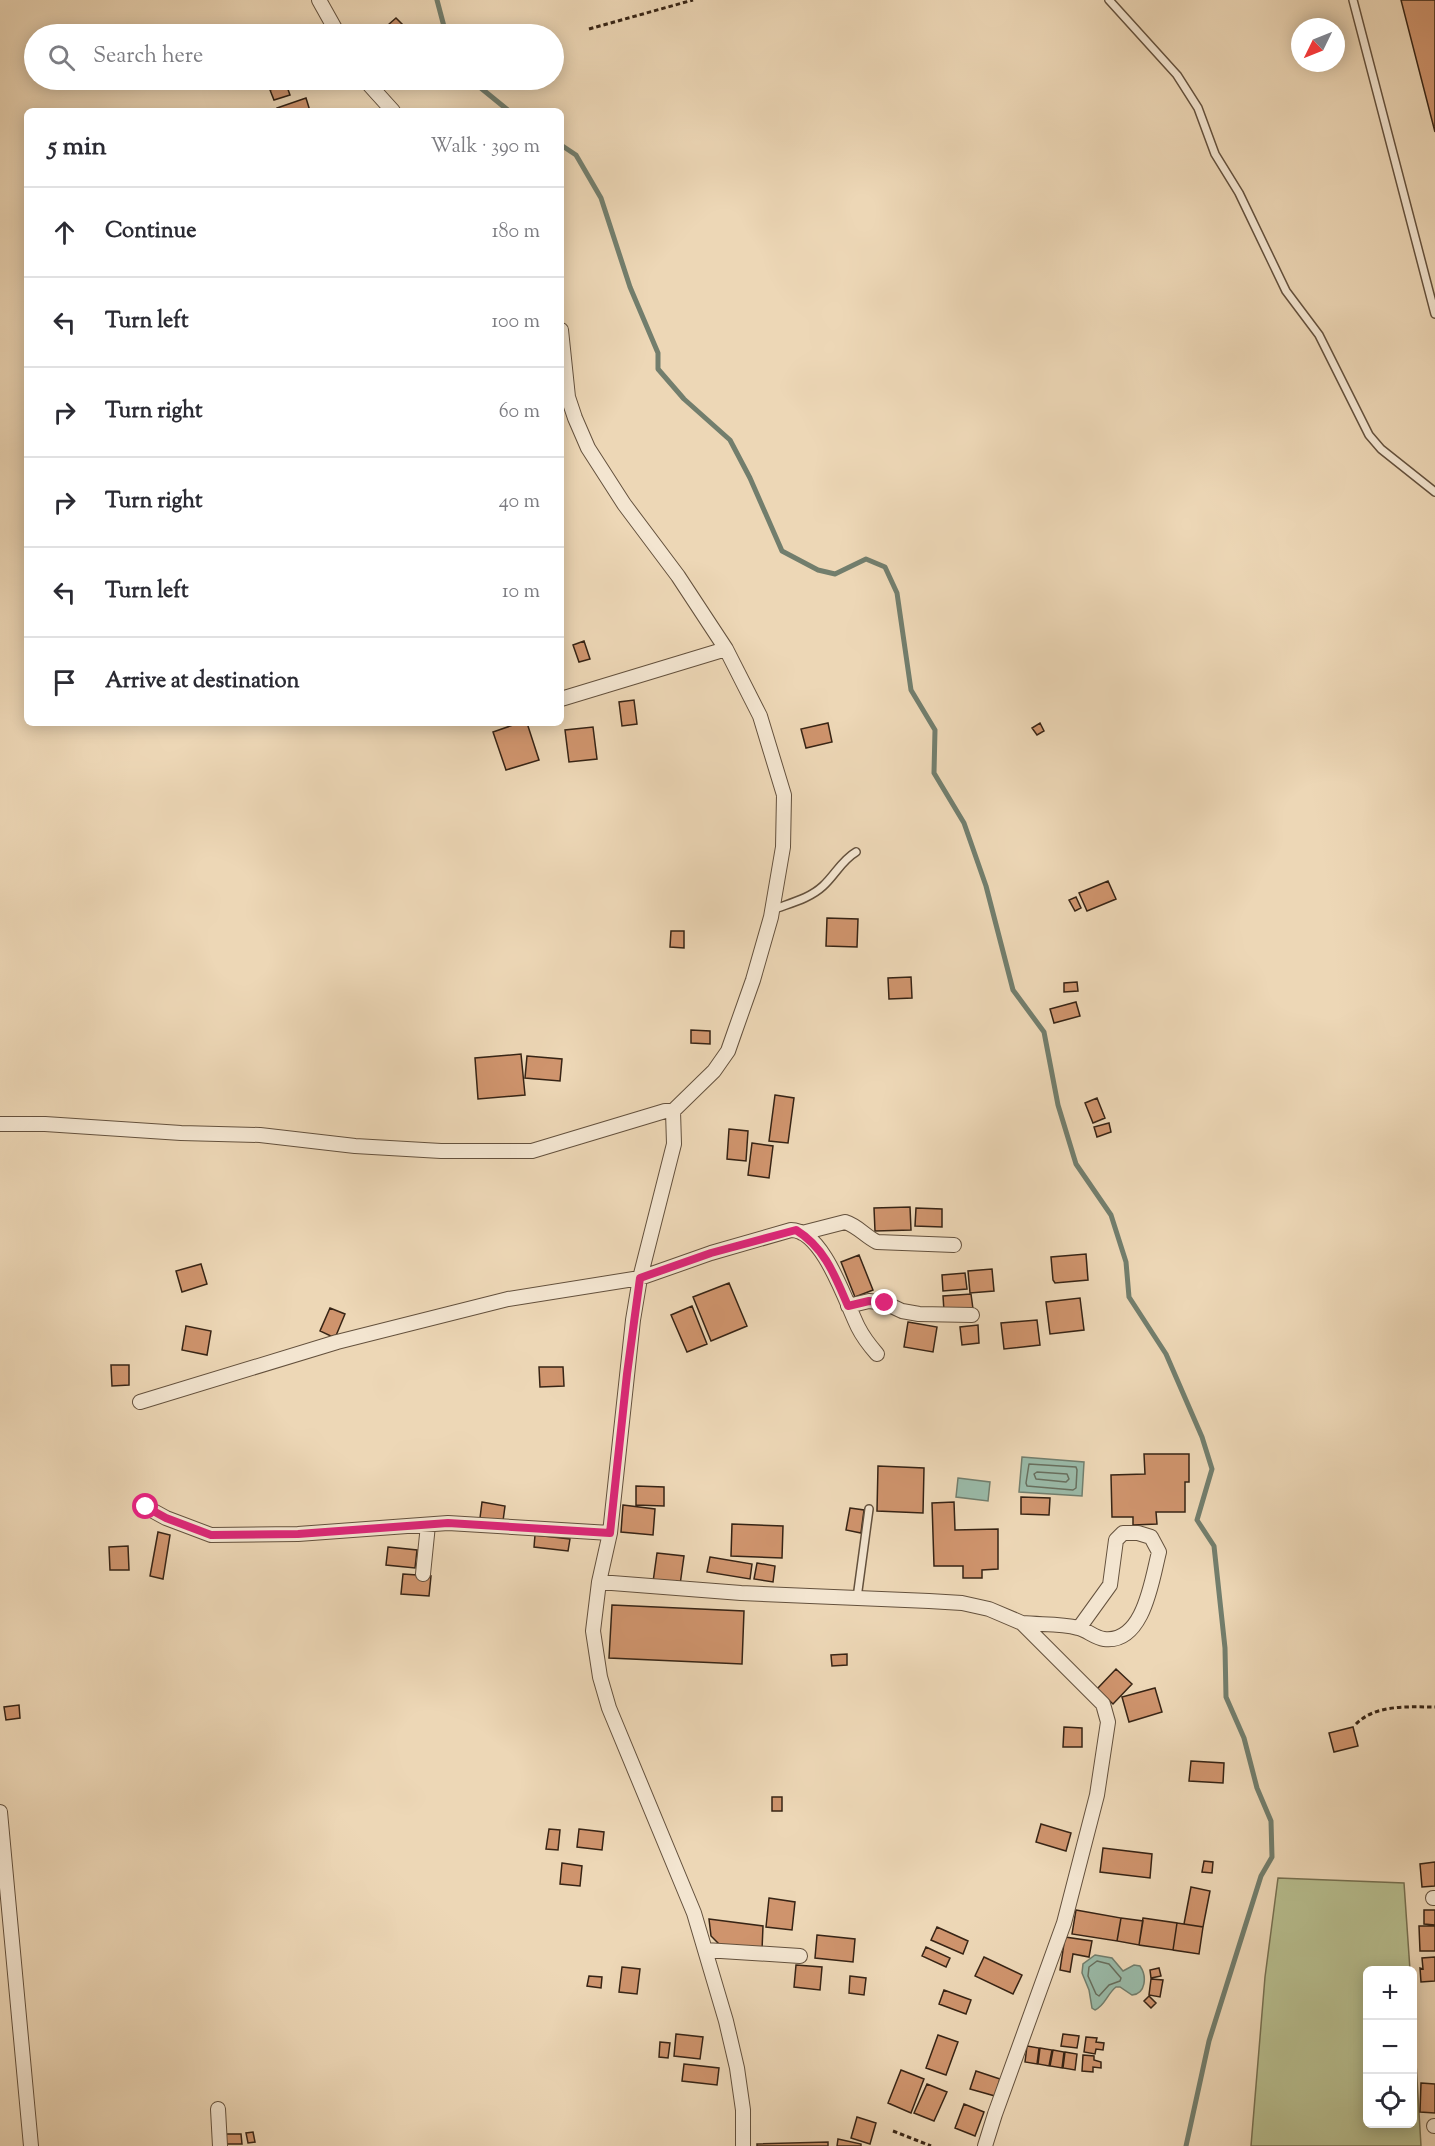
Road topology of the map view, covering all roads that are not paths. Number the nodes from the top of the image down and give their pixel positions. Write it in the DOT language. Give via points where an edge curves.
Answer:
graph roads {
  1 [pos="319,0"];
  2 [pos="1109,0"];
  3 [pos="1353,0"];
  4 [pos="332,24"];
  5 [pos="374,90"];
  6 [pos="390,108"];
  7 [pos="1435,314"];
  8 [pos="564,359"];
  9 [pos="1435,492"];
  10 [pos="726,649"];
  11 [pos="564,698"];
  12 [pos="856,852"];
  13 [pos="772,910"];
  14 [pos="673,1111"];
  15 [pos="0,1124"];
  16 [pos="802,1233"];
  17 [pos="954,1245"];
  18 [pos="640,1278"];
  19 [pos="848,1306"];
  20 [pos="972,1315"];
  21 [pos="877,1354"];
  22 [pos="140,1401"];
  23 [pos="146,1507"];
  24 [pos="869,1509"];
  25 [pos="428,1525"];
  26 [pos="610,1533"];
  27 [pos="423,1574"];
  28 [pos="599,1582"];
  29 [pos="857,1599"];
  30 [pos="1022,1623"];
  31 [pos="1079,1628"];
  32 [pos="0,1812"];
  33 [pos="705,1950"];
  34 [pos="800,1956"];
  35 [pos="218,2109"];
  36 [pos="31,2146"];
  37 [pos="220,2146"];
  38 [pos="743,2146"];
  39 [pos="986,2146"];
  1 -- 4 [label="street"];
  2 -- 9 [label="lane" via="1177,75 1198,108 1215,154 1239,193 1286,291 1319,335 1369,435"];
  3 -- 7 [label="lane"];
  5 -- 6 [label="street"];
  8 -- 10 [label="street" via="568,397 588,448"];
  10 -- 11 [label="street"];
  10 -- 13 [label="street" via="760,716 783,795 783,847"];
  12 -- 13 [label="lane" via="822,887"];
  13 -- 14 [label="street" via="728,1051 714,1071"];
  14 -- 15 [label="street" via="532,1151 441,1151 260,1135"];
  14 -- 18 [label="street" via="674,1144"];
  16 -- 17 [label="street" via="845,1222 877,1242"];
  16 -- 18 [label="street" via="791,1230"];
  16 -- 19 [label="street" via="830,1263"];
  18 -- 22 [label="street" via="508,1299 337,1342"];
  18 -- 26 [label="street"];
  19 -- 20 [label="street" via="869,1301 919,1314"];
  19 -- 21 [label="street"];
  23 -- 25 [label="street" via="211,1535 298,1534"];
  24 -- 29 [label="lane"];
  25 -- 26 [label="street"];
  25 -- 27 [label="street"];
  26 -- 28 [label="street"];
  28 -- 29 [label="street"];
  28 -- 33 [label="street" via="593,1631 600,1677 694,1913"];
  29 -- 30 [label="street" via="962,1604 990,1609"];
  30 -- 31 [label="street"];
  30 -- 39 [label="street" via="1103,1704 1108,1722 1097,1795 1064,1923"];
  31 -- 31 [label="street" via="1103,1639 1123,1634 1132,1627 1144,1609 1159,1552 1151,1537 1123,1533 1116,1540 1110,1585"];
  32 -- 36 [label="street"];
  33 -- 34 [label="street"];
  33 -- 38 [label="street" via="737,2068"];
  35 -- 37 [label="street"];
}
